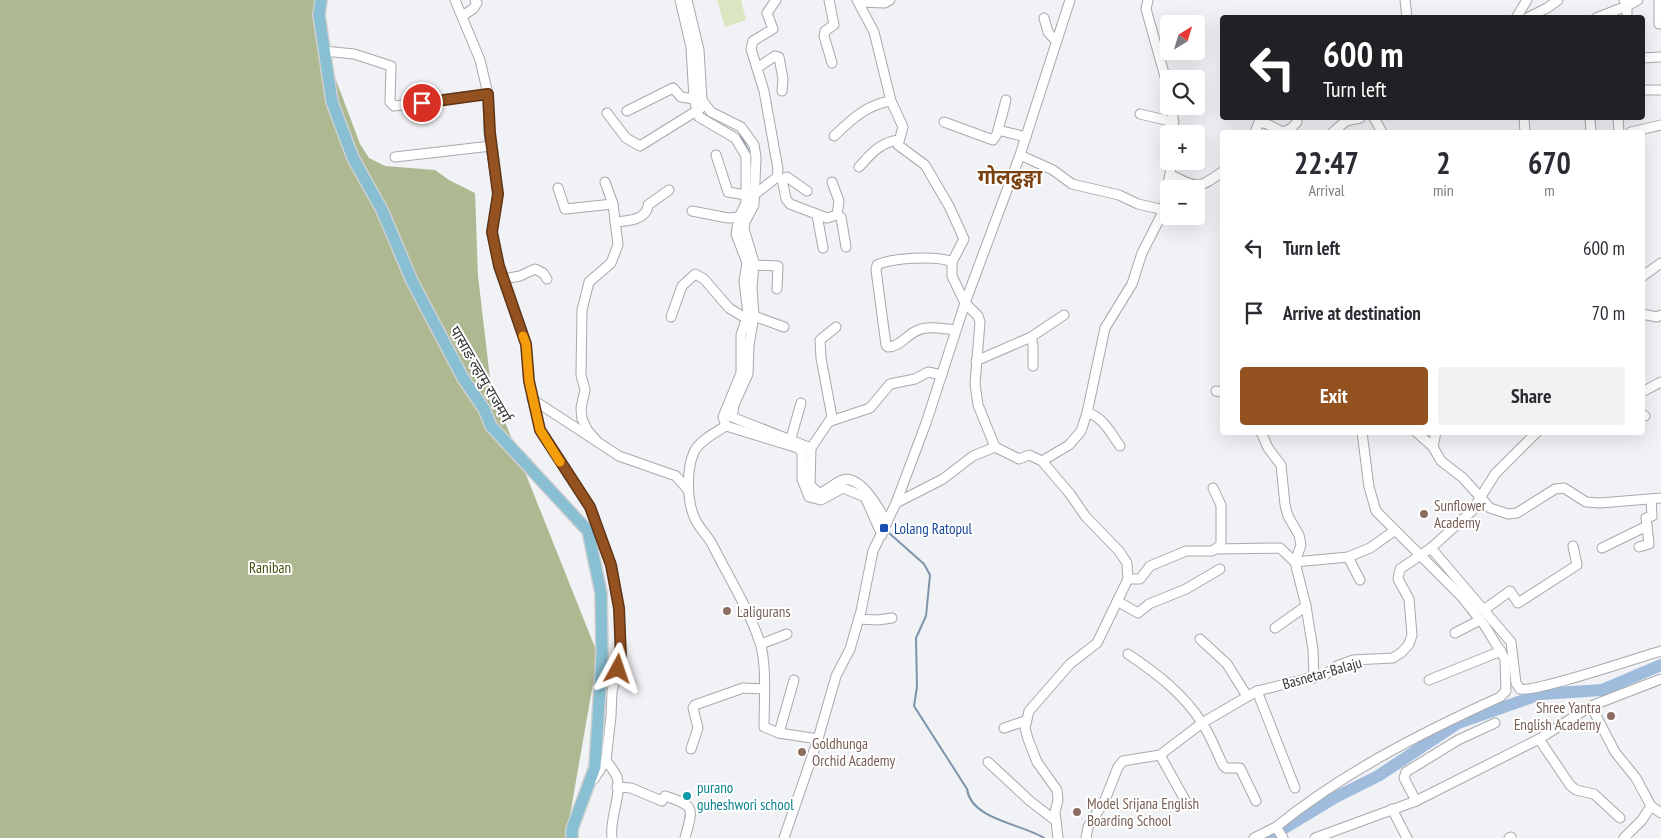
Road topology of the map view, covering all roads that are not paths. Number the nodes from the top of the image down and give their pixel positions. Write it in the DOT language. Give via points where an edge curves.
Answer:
graph roads {
  1 [pos="321,0"];
  2 [pos="455,0"];
  3 [pos="475,0"];
  4 [pos="680,0"];
  5 [pos="687,0"];
  6 [pos="776,0"];
  7 [pos="829,0"];
  8 [pos="890,0"];
  9 [pos="1070,0"];
  10 [pos="1148,0"];
  11 [pos="1405,0"];
  12 [pos="1527,0"];
  13 [pos="1558,0"];
  14 [pos="1638,0"];
  15 [pos="1659,0"];
  16 [pos="858,1"];
  17 [pos="1626,3"];
  18 [pos="1407,15"];
  19 [pos="1518,15"];
  20 [pos="1532,15"];
  21 [pos="1602,15"];
  22 [pos="462,16"];
  23 [pos="1044,18"];
  24 [pos="1659,24"];
  25 [pos="1056,41"];
  26 [pos="324,51"];
  27 [pos="1661,57"];
  28 [pos="1645,58"];
  29 [pos="832,63"];
  30 [pos="757,68"];
  31 [pos="1163,70"];
  32 [pos="1645,90"];
  33 [pos="1661,90"];
  34 [pos="782,91"];
  35 [pos="488,94"];
  36 [pos="694,99"];
  37 [pos="1006,100"];
  38 [pos="891,101"];
  39 [pos="700,108"];
  40 [pos="628,111"];
  41 [pos="607,113"];
  42 [pos="1140,114"];
  43 [pos="1174,115"];
  44 [pos="1351,120"];
  45 [pos="944,122"];
  46 [pos="1174,122"];
  47 [pos="1297,122"];
  48 [pos="1174,125"];
  49 [pos="1661,125"];
  50 [pos="998,130"];
  51 [pos="1256,130"];
  52 [pos="1277,130"];
  53 [pos="1289,130"];
  54 [pos="1335,130"];
  55 [pos="1640,130"];
  56 [pos="834,136"];
  57 [pos="1026,137"];
  58 [pos="899,140"];
  59 [pos="491,146"];
  60 [pos="716,155"];
  61 [pos="1020,155"];
  62 [pos="395,157"];
  63 [pos="859,168"];
  64 [pos="1171,170"];
  65 [pos="1220,173"];
  66 [pos="1171,175"];
  67 [pos="779,178"];
  68 [pos="1170,180"];
  69 [pos="605,182"];
  70 [pos="832,182"];
  71 [pos="558,188"];
  72 [pos="669,190"];
  73 [pos="806,191"];
  74 [pos="750,192"];
  75 [pos="613,204"];
  76 [pos="1160,209"];
  77 [pos="692,211"];
  78 [pos="817,215"];
  79 [pos="837,215"];
  80 [pos="739,217"];
  81 [pos="1160,218"];
  82 [pos="615,222"];
  83 [pos="846,247"];
  84 [pos="823,248"];
  85 [pos="952,262"];
  86 [pos="751,263"];
  87 [pos="1661,263"];
  88 [pos="1645,274"];
  89 [pos="503,279"];
  90 [pos="547,279"];
  91 [pos="777,289"];
  92 [pos="965,303"];
  93 [pos="1064,315"];
  94 [pos="1645,315"];
  95 [pos="1661,315"];
  96 [pos="672,317"];
  97 [pos="751,318"];
  98 [pos="784,327"];
  99 [pos="836,327"];
  100 [pos="956,330"];
  101 [pos="1031,337"];
  102 [pos="976,361"];
  103 [pos="1033,366"];
  104 [pos="942,375"];
  105 [pos="1661,382"];
  106 [pos="1645,390"];
  107 [pos="532,399"];
  108 [pos="801,403"];
  109 [pos="1087,413"];
  110 [pos="831,421"];
  111 [pos="726,426"];
  112 [pos="1263,435"];
  113 [pos="1362,435"];
  114 [pos="1419,435"];
  115 [pos="1435,435"];
  116 [pos="1534,435"];
  117 [pos="791,438"];
  118 [pos="596,440"];
  119 [pos="1120,446"];
  120 [pos="995,447"];
  121 [pos="1433,447"];
  122 [pos="811,448"];
  123 [pos="1042,461"];
  124 [pos="1213,488"];
  125 [pos="688,490"];
  126 [pos="1482,496"];
  127 [pos="1656,498"];
  128 [pos="896,503"];
  129 [pos="888,523"];
  130 [pos="1646,526"];
  131 [pos="1394,531"];
  132 [pos="882,535"];
  133 [pos="1573,546"];
  134 [pos="1639,547"];
  135 [pos="1431,548"];
  136 [pos="1602,548"];
  137 [pos="1216,549"];
  138 [pos="1421,555"];
  139 [pos="1348,556"];
  140 [pos="1295,562"];
  141 [pos="1220,569"];
  142 [pos="1128,578"];
  143 [pos="1360,580"];
  144 [pos="1116,601"];
  145 [pos="1306,606"];
  146 [pos="1485,609"];
  147 [pos="892,618"];
  148 [pos="859,619"];
  149 [pos="1486,622"];
  150 [pos="1275,628"];
  151 [pos="1455,633"];
  152 [pos="787,634"];
  153 [pos="1200,638"];
  154 [pos="760,644"];
  155 [pos="1661,650"];
  156 [pos="1501,651"];
  157 [pos="1128,654"];
  158 [pos="1314,678"];
  159 [pos="1661,679"];
  160 [pos="794,680"];
  161 [pos="1428,680"];
  162 [pos="763,689"];
  163 [pos="1257,691"];
  164 [pos="1247,696"];
  165 [pos="1591,706"];
  166 [pos="1025,721"];
  167 [pos="1495,722"];
  168 [pos="1202,723"];
  169 [pos="1004,728"];
  170 [pos="779,733"];
  171 [pos="1539,738"];
  172 [pos="818,739"];
  173 [pos="691,748"];
  174 [pos="1160,755"];
  175 [pos="606,760"];
  176 [pos="988,762"];
  177 [pos="617,787"];
  178 [pos="1295,788"];
  179 [pos="583,798"];
  180 [pos="1185,800"];
  181 [pos="1256,801"];
  182 [pos="1416,801"];
  183 [pos="1651,806"];
  184 [pos="1392,809"];
  185 [pos="1661,813"];
  186 [pos="1620,818"];
  187 [pos="1056,821"];
  188 [pos="1279,832"];
  189 [pos="572,838"];
  190 [pos="612,838"];
  191 [pos="685,838"];
  192 [pos="784,838"];
  193 [pos="1058,838"];
  194 [pos="1086,838"];
  195 [pos="1254,838"];
  196 [pos="1315,838"];
  197 [pos="1407,838"];
  198 [pos="1624,838"];
  1 -- 26 [label="main road, पासाङ ल्हामु राजमर्ग" via="319,15"];
  2 -- 22 [label="street"];
  3 -- 22 [label="street" via="477,3 473,8"];
  4 -- 36 [label="street" via="691,47"];
  5 -- 39 [label="street" via="699,50"];
  6 -- 30 [label="street" via="767,13 773,29 752,42"];
  7 -- 29 [label="street" via="834,24 824,36"];
  8 -- 16 [label="street" via="885,3"];
  9 -- 25 [label="street"];
  10 -- 31 [label="street" via="1146,9"];
  11 -- 18 [label="street"];
  12 -- 19 [label="street"];
  13 -- 20 [label="street"];
  14 -- 17 [label="street"];
  15 -- 24 [label="street"];
  16 -- 38 [label="street" via="874,32"];
  17 -- 21 [label="street"];
  22 -- 35 [label="street" via="480,60"];
  23 -- 25 [label="street" via="1048,32"];
  25 -- 57 [label="street"];
  26 -- 35 [label="street" via="354,54 391,66 390,102 394,106"];
  26 -- 179 [label="main road, पासाङ ल्हामु राजमर्ग" via="332,102 353,158 382,210 412,281 463,378 484,409 491,426 588,531 601,593 602,654 595,768"];
  27 -- 28 [label="street"];
  30 -- 34 [label="street" via="775,56 779,57"];
  30 -- 67 [label="street"];
  32 -- 33 [label="street"];
  35 -- 59 [label="street"];
  36 -- 39 [label="street"];
  36 -- 40 [label="street" via="681,97 673,88"];
  37 -- 50 [label="street"];
  38 -- 56 [label="street" via="866,108"];
  38 -- 58 [label="street" via="903,127"];
  39 -- 41 [label="street" via="640,146 626,138"];
  39 -- 74 [label="street" via="741,127 754,145 756,164"];
  42 -- 46 [label="street"];
  43 -- 46 [label="street"];
  44 -- 54 [label="street"];
  45 -- 50 [label="street" via="990,139 995,138"];
  46 -- 48 [label="street"];
  47 -- 53 [label="street"];
  49 -- 55 [label="street"];
  50 -- 57 [label="street"];
  51 -- 52 [label="street" via="1259,122"];
  57 -- 61 [label="street"];
  58 -- 63 [label="street" via="884,143"];
  58 -- 85 [label="street" via="899,148 925,165 961,230 964,239"];
  59 -- 62 [label="street"];
  59 -- 89 [label="street" via="498,194 492,232"];
  60 -- 74 [label="street" via="728,192"];
  61 -- 76 [label="street" via="1072,184"];
  61 -- 92 [label="street"];
  64 -- 66 [label="street"];
  65 -- 66 [label="street" via="1205,184 1194,186"];
  66 -- 68 [label="street"];
  67 -- 73 [label="street" via="787,177"];
  67 -- 74 [label="street"];
  67 -- 78 [label="street" via="787,201"];
  69 -- 75 [label="street"];
  70 -- 79 [label="street" via="840,201"];
  71 -- 75 [label="street" via="565,209"];
  72 -- 82 [label="street" via="648,205 648,211 642,216"];
  74 -- 80 [label="street"];
  74 -- 86 [label="street" via="754,205 744,229"];
  75 -- 82 [label="street"];
  77 -- 80 [label="street"];
  78 -- 79 [label="street" via="827,218"];
  78 -- 84 [label="street"];
  79 -- 83 [label="street" via="841,216"];
  80 -- 86 [label="street" via="737,241"];
  81 -- 109 [label="street" via="1142,253 1132,284 1106,328"];
  82 -- 118 [label="street" via="618,245 611,264 589,282 582,310 581,375 585,390 582,419"];
  85 -- 92 [label="street" via="952,276"];
  85 -- 100 [label="street" via="931,257 886,262 877,265 876,270 888,347 918,330"];
  86 -- 91 [label="street" via="778,266"];
  86 -- 97 [label="street"];
  87 -- 88 [label="street"];
  89 -- 90 [label="street" via="535,270"];
  89 -- 107 [label="street" via="526,344"];
  92 -- 100 [label="street"];
  92 -- 102 [label="street" via="980,322"];
  93 -- 101 [label="street"];
  94 -- 95 [label="street"];
  96 -- 97 [label="street" via="682,286 694,274 704,279 728,308"];
  97 -- 98 [label="street"];
  97 -- 111 [label="street" via="741,335 741,373 723,417"];
  97 -- 117 [label="street" via="748,374 732,417"];
  99 -- 110 [label="street" via="820,340"];
  100 -- 104 [label="street"];
  101 -- 102 [label="street"];
  101 -- 103 [label="street"];
  102 -- 120 [label="street" via="978,405"];
  104 -- 110 [label="street" via="928,372 915,379 890,384 870,408"];
  104 -- 128 [label="street"];
  105 -- 106 [label="street"];
  107 -- 118 [label="street"];
  107 -- 175 [label="street" via="540,430 590,507 611,565 619,608 621,658 612,691"];
  108 -- 117 [label="street"];
  109 -- 119 [label="street" via="1095,414"];
  109 -- 123 [label="street" via="1076,439"];
  110 -- 122 [label="street"];
  111 -- 125 [label="street" via="702,442 694,452"];
  111 -- 132 [label="street" via="801,450 802,479 809,496 821,500 843,488 865,497"];
  112 -- 140 [label="street" via="1281,465 1287,510 1300,535 1301,545"];
  113 -- 131 [label="street" via="1369,487 1376,511"];
  114 -- 121 [label="street"];
  115 -- 121 [label="street"];
  116 -- 126 [label="street, Basnetar-Balaju" via="1495,474"];
  117 -- 122 [label="street"];
  118 -- 125 [label="street" via="623,458 666,470"];
  120 -- 123 [label="street" via="1019,458 1028,455"];
  120 -- 128 [label="street" via="973,456 943,479"];
  121 -- 126 [label="street" via="1441,461"];
  122 -- 129 [label="street" via="809,472 813,489 822,493 840,481 856,483 872,497"];
  123 -- 142 [label="street" via="1086,517 1119,552 1127,563"];
  124 -- 137 [label="street" via="1221,505 1222,536"];
  125 -- 154 [label="street" via="695,520 711,542"];
  126 -- 127 [label="street" via="1490,508 1508,514 1517,513 1555,489 1564,488 1586,502"];
  126 -- 135 [label="street, Basnetar-Balaju" via="1472,511"];
  127 -- 130 [label="street" via="1652,516 1646,518"];
  128 -- 129 [label="street"];
  129 -- 132 [label="street"];
  130 -- 134 [label="street" via="1649,544"];
  130 -- 136 [label="street"];
  131 -- 138 [label="street"];
  131 -- 139 [label="street" via="1370,548"];
  132 -- 148 [label="street" via="870,560"];
  133 -- 146 [label="street" via="1577,565 1518,603 1510,591"];
  135 -- 138 [label="street, Basnetar-Balaju"];
  135 -- 146 [label="street"];
  137 -- 140 [label="street" via="1280,548"];
  137 -- 142 [label="street" via="1186,552 1150,566 1140,579"];
  138 -- 149 [label="street"];
  138 -- 158 [label="street, Basnetar-Balaju" via="1400,569 1398,579 1409,599 1412,635 1409,644 1393,658 1353,660"];
  139 -- 140 [label="street"];
  139 -- 143 [label="street"];
  140 -- 145 [label="street"];
  141 -- 144 [label="street" via="1186,589 1149,604 1138,613"];
  142 -- 144 [label="street"];
  144 -- 166 [label="street" via="1097,643 1070,664"];
  145 -- 150 [label="street"];
  145 -- 158 [label="street"];
  146 -- 149 [label="street"];
  147 -- 148 [label="street"];
  148 -- 172 [label="street" via="850,648 836,676"];
  149 -- 151 [label="street"];
  149 -- 155 [label="street" via="1510,642 1516,685 1524,690 1557,683"];
  149 -- 156 [label="street"];
  152 -- 154 [label="street"];
  153 -- 164 [label="street" via="1227,664"];
  154 -- 162 [label="street" via="764,664"];
  156 -- 161 [label="street"];
  156 -- 188 [label="street" via="1505,659 1504,695 1396,747 1310,799"];
  157 -- 168 [label="street" via="1177,692"];
  158 -- 163 [label="street, Basnetar-Balaju"];
  159 -- 165 [label="street"];
  160 -- 170 [label="street"];
  162 -- 170 [label="street" via="764,727"];
  162 -- 173 [label="street" via="743,688 695,705 698,728"];
  163 -- 164 [label="street, Basnetar-Balaju"];
  163 -- 178 [label="street"];
  164 -- 168 [label="street, Basnetar-Balaju"];
  165 -- 171 [label="street"];
  165 -- 183 [label="street" via="1615,752 1636,778"];
  166 -- 169 [label="street"];
  166 -- 187 [label="street" via="1037,762 1057,790"];
  167 -- 182 [label="street" via="1441,749 1406,772 1404,778"];
  168 -- 174 [label="street, Basnetar-Balaju"];
  168 -- 181 [label="street" via="1222,765 1240,768"];
  170 -- 172 [label="street"];
  171 -- 182 [label="street"];
  171 -- 186 [label="street" via="1570,785 1576,790 1594,794"];
  172 -- 192 [label="street"];
  174 -- 180 [label="street"];
  174 -- 194 [label="street, Basnetar-Balaju" via="1123,761 1106,800 1088,827"];
  175 -- 177 [label="street" via="616,777"];
  175 -- 179 [label="street"];
  176 -- 187 [label="street"];
  177 -- 190 [label="street" via="610,828"];
  177 -- 191 [label="street" via="631,788 662,801 665,796 690,806 692,814"];
  179 -- 189 [label="main road, पासाङ ल्हामु राजमर्ग"];
  182 -- 184 [label="street"];
  183 -- 185 [label="street"];
  183 -- 198 [label="street"];
  184 -- 196 [label="street"];
  184 -- 197 [label="street"];
  187 -- 193 [label="street"];
  188 -- 195 [label="street"];
}
